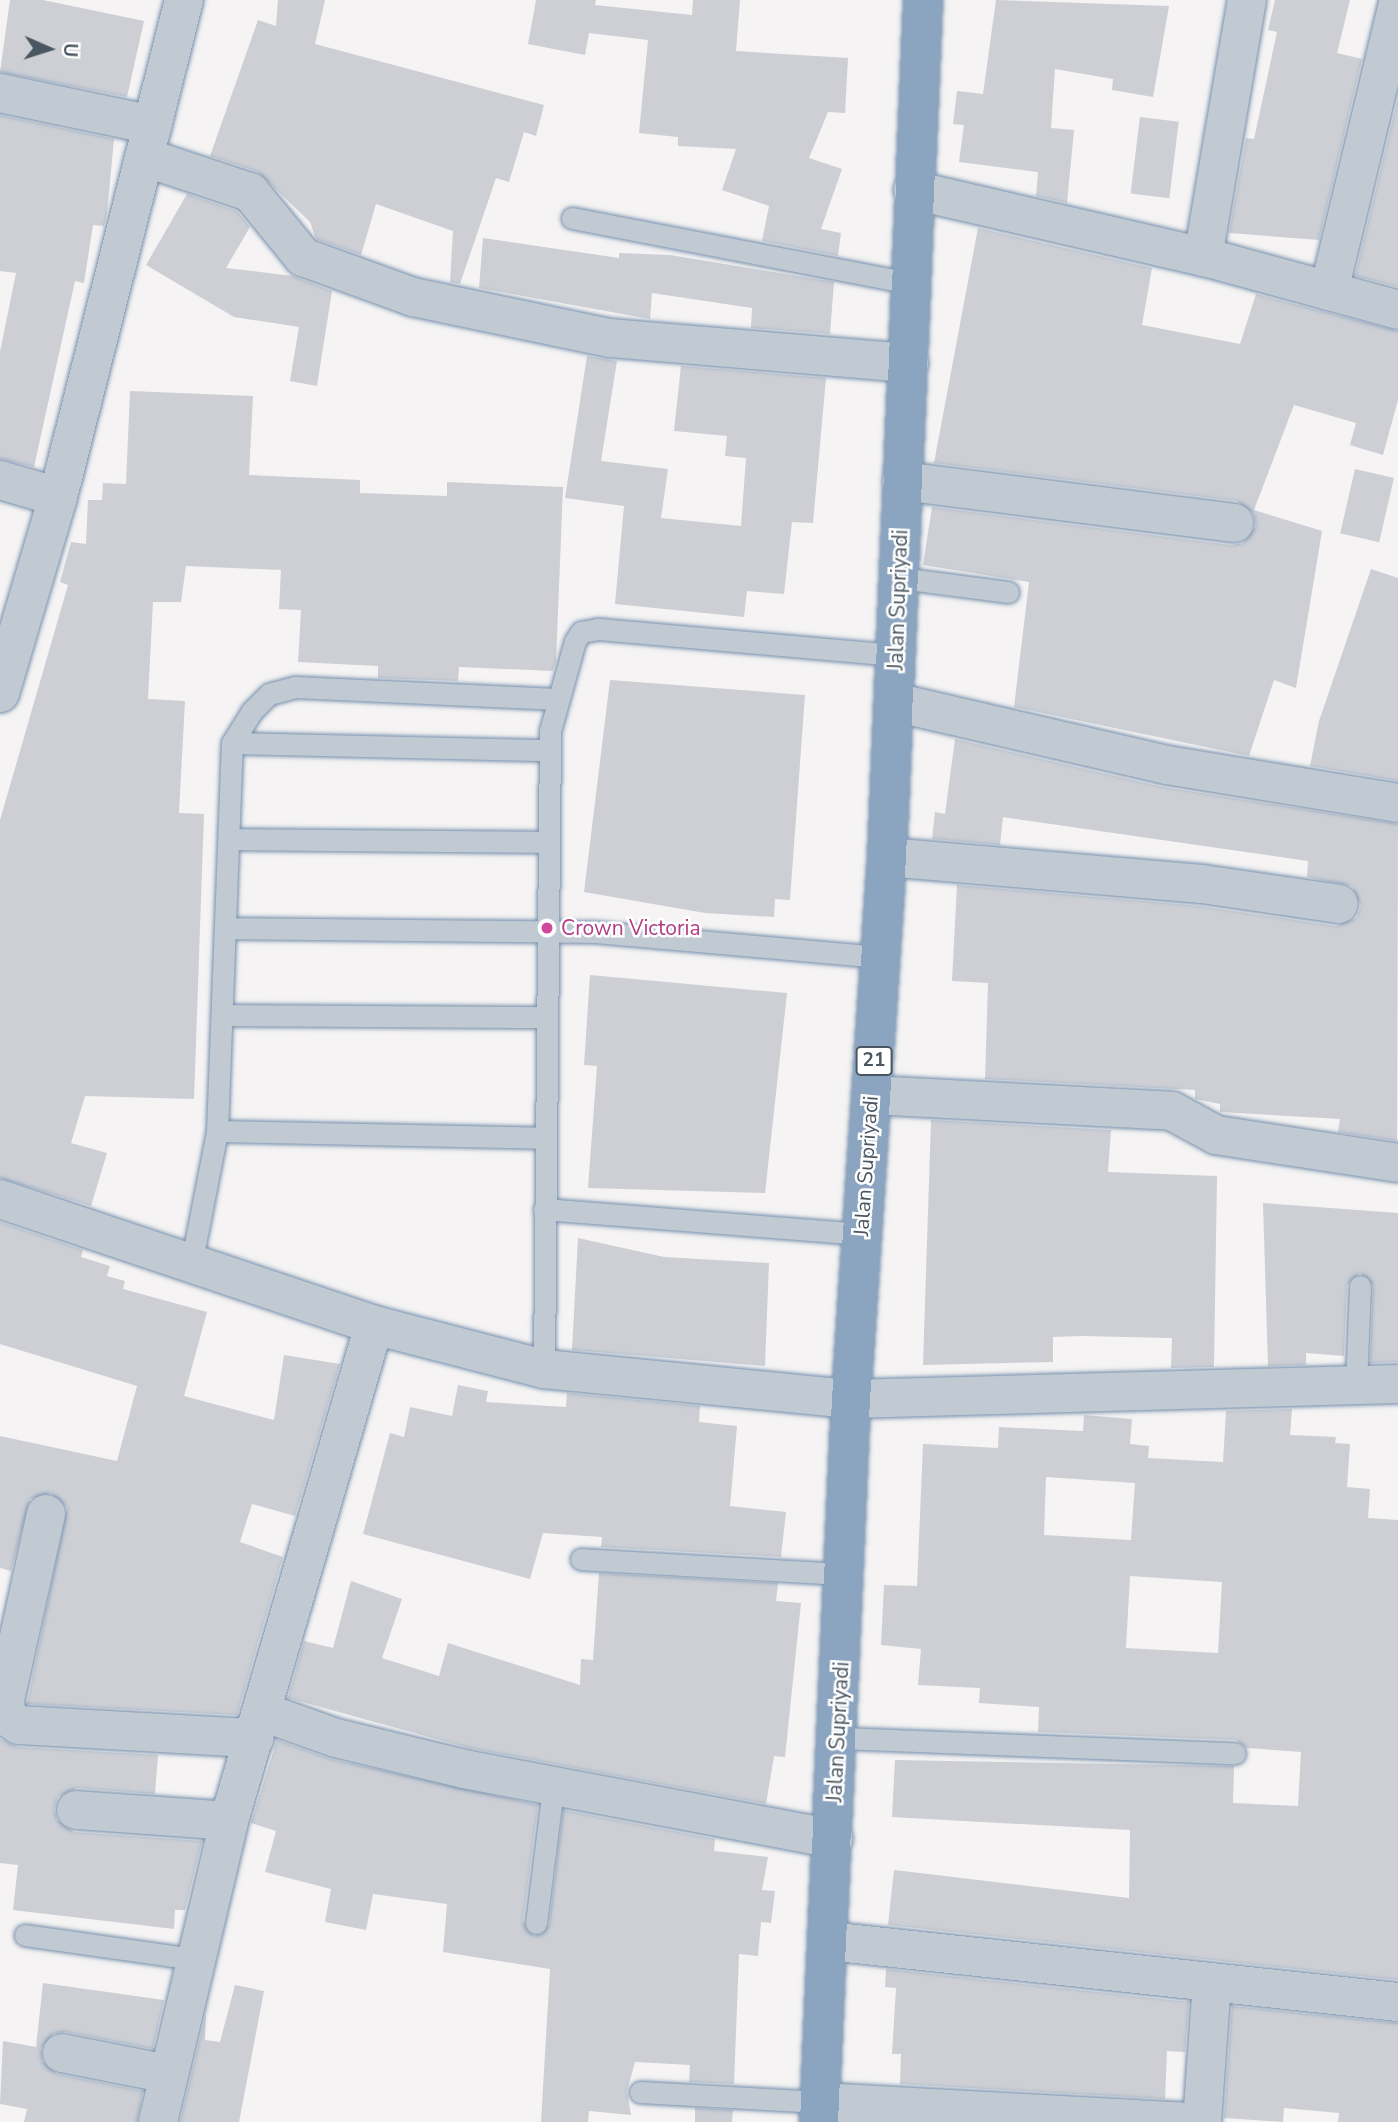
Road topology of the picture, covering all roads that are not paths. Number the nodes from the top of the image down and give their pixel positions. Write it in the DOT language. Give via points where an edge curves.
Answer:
graph roads {
  1 [pos="184,0"];
  2 [pos="923,0"];
  3 [pos="1247,0"];
  4 [pos="1398,4"];
  5 [pos="0,93"];
  6 [pos="148,141"];
  7 [pos="913,190"];
  8 [pos="572,218"];
  9 [pos="1203,257"];
  10 [pos="914,284"];
  11 [pos="1329,291"];
  12 [pos="1398,310"];
  13 [pos="909,363"];
  14 [pos="0,480"];
  15 [pos="902,481"];
  16 [pos="58,497"];
  17 [pos="1234,523"];
  18 [pos="900,578"];
  19 [pos="1008,592"];
  20 [pos="896,655"];
  21 [pos="0,693"];
  22 [pos="558,699"];
  23 [pos="894,702"];
  24 [pos="232,743"];
  25 [pos="549,750"];
  26 [pos="1398,803"];
  27 [pos="229,839"];
  28 [pos="548,842"];
  29 [pos="887,857"];
  30 [pos="1339,904"];
  31 [pos="226,928"];
  32 [pos="547,930"];
  33 [pos="881,957"];
  34 [pos="222,1015"];
  35 [pos="546,1017"];
  36 [pos="871,1095"];
  37 [pos="217,1131"];
  38 [pos="545,1139"];
  39 [pos="1398,1163"];
  40 [pos="0,1199"];
  41 [pos="544,1209"];
  42 [pos="861,1234"];
  43 [pos="191,1265"];
  44 [pos="1360,1286"];
  45 [pos="374,1325"];
  46 [pos="544,1369"];
  47 [pos="1398,1384"];
  48 [pos="1356,1385"];
  49 [pos="851,1399"];
  50 [pos="46,1514"];
  51 [pos="581,1559"];
  52 [pos="845,1574"];
  53 [pos="259,1725"];
  54 [pos="838,1738"];
  55 [pos="1235,1753"];
  56 [pos="553,1788"];
  57 [pos="76,1810"];
  58 [pos="229,1821"];
  59 [pos="833,1839"];
  60 [pos="536,1923"];
  61 [pos="25,1935"];
  62 [pos="828,1941"];
  63 [pos="194,1959"];
  64 [pos="1212,1984"];
  65 [pos="1398,2002"];
  66 [pos="62,2053"];
  67 [pos="169,2074"];
  68 [pos="640,2092"];
  69 [pos="820,2112"];
  70 [pos="158,2122"];
  71 [pos="1184,2122"];
  72 [pos="1202,2122"];
  1 -- 6 [label="street"];
  2 -- 7 [label="highway, Jalan Supriyadi / 21"];
  3 -- 9 [label="street"];
  4 -- 11 [label="street"];
  5 -- 6 [label="street"];
  6 -- 13 [label="street" via="250,192 303,257 413,297 622,339"];
  6 -- 16 [label="street"];
  7 -- 9 [label="street"];
  7 -- 10 [label="highway, Jalan Supriyadi / 21"];
  8 -- 10 [label="lane"];
  9 -- 11 [label="street"];
  10 -- 13 [label="highway, Jalan Supriyadi / 21"];
  11 -- 12 [label="street"];
  13 -- 15 [label="highway, Jalan Supriyadi / 21"];
  14 -- 16 [label="street"];
  15 -- 17 [label="street"];
  15 -- 18 [label="highway, Jalan Supriyadi / 21"];
  16 -- 21 [label="street"];
  18 -- 19 [label="lane"];
  18 -- 20 [label="highway, Jalan Supriyadi / 21"];
  20 -- 22 [label="lane" via="590,629 575,641"];
  20 -- 23 [label="highway, Jalan Supriyadi / 21"];
  22 -- 24 [label="lane" via="282,688 261,700"];
  22 -- 25 [label="lane"];
  23 -- 26 [label="street" via="1167,765"];
  23 -- 29 [label="highway, Jalan Supriyadi / 21"];
  24 -- 25 [label="lane"];
  24 -- 27 [label="lane"];
  25 -- 28 [label="lane"];
  27 -- 28 [label="lane"];
  27 -- 31 [label="lane"];
  28 -- 32 [label="lane"];
  29 -- 30 [label="street" via="1202,884"];
  29 -- 33 [label="highway, Jalan Supriyadi / 21"];
  31 -- 32 [label="lane"];
  31 -- 34 [label="lane"];
  32 -- 33 [label="lane"];
  32 -- 35 [label="lane"];
  33 -- 36 [label="highway, Jalan Supriyadi / 21"];
  34 -- 35 [label="lane"];
  34 -- 37 [label="lane"];
  35 -- 38 [label="lane"];
  36 -- 39 [label="street" via="1172,1111 1216,1135"];
  36 -- 42 [label="highway, Jalan Supriyadi / 21"];
  37 -- 38 [label="lane"];
  37 -- 43 [label="lane"];
  38 -- 41 [label="lane"];
  40 -- 43 [label="street"];
  41 -- 42 [label="lane"];
  41 -- 46 [label="lane"];
  42 -- 49 [label="highway, Jalan Supriyadi / 21"];
  43 -- 45 [label="street"];
  44 -- 48 [label="lane"];
  45 -- 46 [label="street"];
  45 -- 53 [label="street"];
  46 -- 49 [label="street"];
  47 -- 48 [label="street"];
  48 -- 49 [label="street"];
  49 -- 52 [label="highway, Jalan Supriyadi / 21"];
  50 -- 53 [label="street" via="5,1701 7,1717 19,1725"];
  51 -- 52 [label="lane"];
  52 -- 54 [label="highway, Jalan Supriyadi / 21"];
  53 -- 56 [label="street"];
  53 -- 58 [label="street"];
  54 -- 55 [label="lane"];
  54 -- 59 [label="highway, Jalan Supriyadi / 21"];
  56 -- 59 [label="street"];
  56 -- 60 [label="lane"];
  57 -- 58 [label="street"];
  58 -- 63 [label="street"];
  59 -- 62 [label="highway, Jalan Supriyadi / 21"];
  61 -- 63 [label="lane"];
  62 -- 64 [label="street"];
  62 -- 69 [label="highway, Jalan Supriyadi / 21"];
  63 -- 67 [label="street"];
  64 -- 65 [label="street"];
  64 -- 72 [label="street"];
  66 -- 67 [label="street"];
  67 -- 70 [label="street"];
  68 -- 69 [label="lane"];
  69 -- 71 [label="street"];
}
